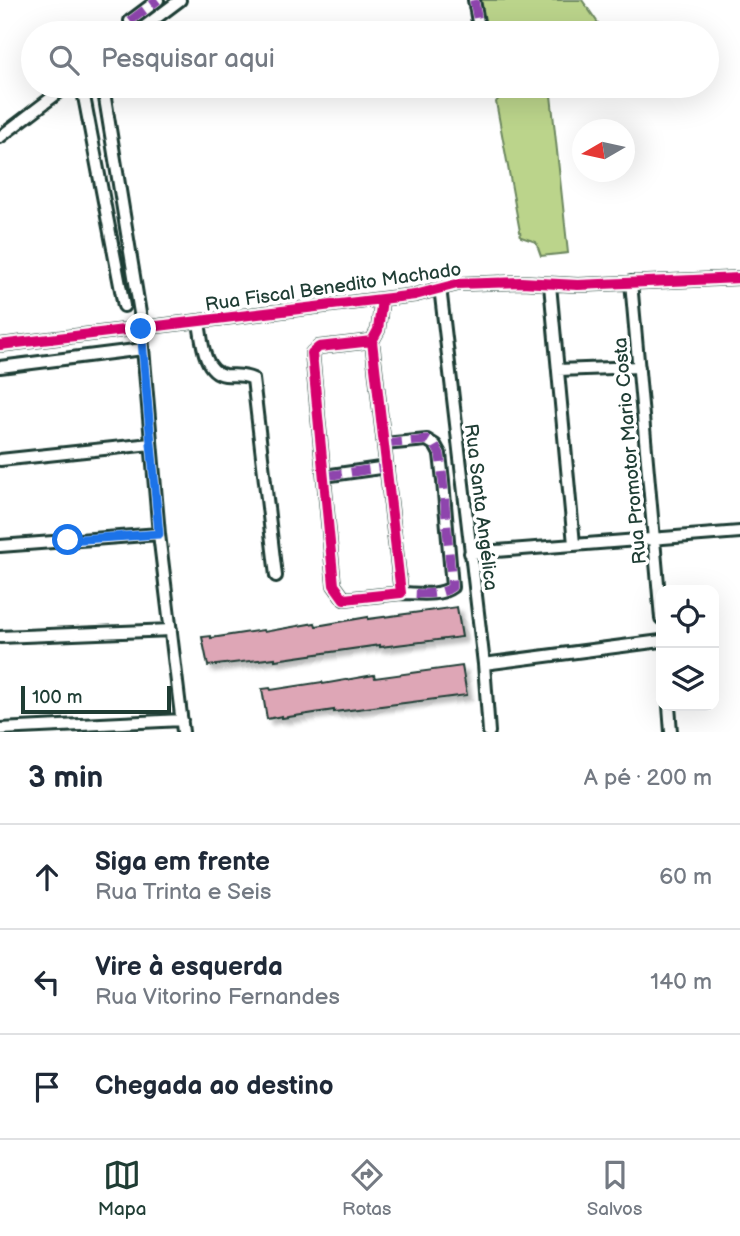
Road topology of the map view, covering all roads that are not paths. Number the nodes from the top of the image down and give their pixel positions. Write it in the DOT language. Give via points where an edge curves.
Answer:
graph roads {
  1 [pos="158,0"];
  2 [pos="180,0"];
  3 [pos="474,0"];
  4 [pos="130,21"];
  5 [pos="152,21"];
  6 [pos="478,21"];
  7 [pos="51,98"];
  8 [pos="84,98"];
  9 [pos="105,98"];
  10 [pos="0,136"];
  11 [pos="740,278"];
  12 [pos="631,282"];
  13 [pos="550,285"];
  14 [pos="440,287"];
  15 [pos="382,299"];
  16 [pos="124,306"];
  17 [pos="199,322"];
  18 [pos="141,329"];
  19 [pos="372,341"];
  20 [pos="0,345"];
  21 [pos="143,349"];
  22 [pos="0,367"];
  23 [pos="639,367"];
  24 [pos="558,370"];
  25 [pos="151,444"];
  26 [pos="384,444"];
  27 [pos="0,460"];
  28 [pos="387,467"];
  29 [pos="324,476"];
  30 [pos="740,532"];
  31 [pos="159,534"];
  32 [pos="654,538"];
  33 [pos="575,544"];
  34 [pos="0,546"];
  35 [pos="470,554"];
  36 [pos="276,576"];
  37 [pos="658,585"];
  38 [pos="401,593"];
  39 [pos="171,630"];
  40 [pos="0,637"];
  41 [pos="656,642"];
  42 [pos="484,664"];
  43 [pos="669,711"];
  44 [pos="182,720"];
  45 [pos="0,729"];
  46 [pos="183,732"];
  47 [pos="489,732"];
  48 [pos="671,732"];
  1 -- 4 [label="street"];
  2 -- 5 [label="street"];
  3 -- 6 [label="street"];
  7 -- 10 [label="street"];
  8 -- 16 [label="street"];
  9 -- 18 [label="street"];
  11 -- 12 [label="street, Rua Fiscal Benedito Machado"];
  12 -- 13 [label="street, Rua Fiscal Benedito Machado"];
  12 -- 23 [label="street, Rua Promotor Mario Costa"];
  13 -- 14 [label="street, Rua Fiscal Benedito Machado" via="521,277"];
  13 -- 24 [label="street"];
  14 -- 15 [label="street, Rua Fiscal Benedito Machado"];
  14 -- 35 [label="street, Rua Santa Angélica"];
  15 -- 17 [label="street, Rua Fiscal Benedito Machado"];
  15 -- 19 [label="street"];
  17 -- 18 [label="street, Rua Fiscal Benedito Machado"];
  17 -- 36 [label="street" via="212,370 253,379"];
  18 -- 20 [label="street, Rua Fiscal Benedito Machado"];
  18 -- 21 [label="street"];
  19 -- 26 [label="street"];
  19 -- 29 [label="street" via="319,347 312,352"];
  21 -- 22 [label="street"];
  21 -- 25 [label="street"];
  23 -- 24 [label="street"];
  23 -- 32 [label="street, Rua Promotor Mario Costa"];
  24 -- 33 [label="street"];
  25 -- 27 [label="street"];
  25 -- 31 [label="street"];
  26 -- 28 [label="street"];
  26 -- 38 [label="street" via="427,440 440,454 452,587 437,593"];
  28 -- 29 [label="street"];
  28 -- 38 [label="street"];
  29 -- 38 [label="street" via="338,593 344,599"];
  30 -- 32 [label="street"];
  31 -- 34 [label="street"];
  31 -- 39 [label="street"];
  32 -- 33 [label="street"];
  32 -- 37 [label="street, Rua Promotor Mario Costa"];
  33 -- 35 [label="street"];
  35 -- 42 [label="street, Rua Santa Angélica"];
  39 -- 40 [label="street"];
  39 -- 44 [label="street"];
  41 -- 42 [label="street"];
  42 -- 47 [label="street, Rua Santa Angélica"];
  43 -- 48 [label="street"];
  44 -- 45 [label="street"];
  44 -- 46 [label="street"];
}
